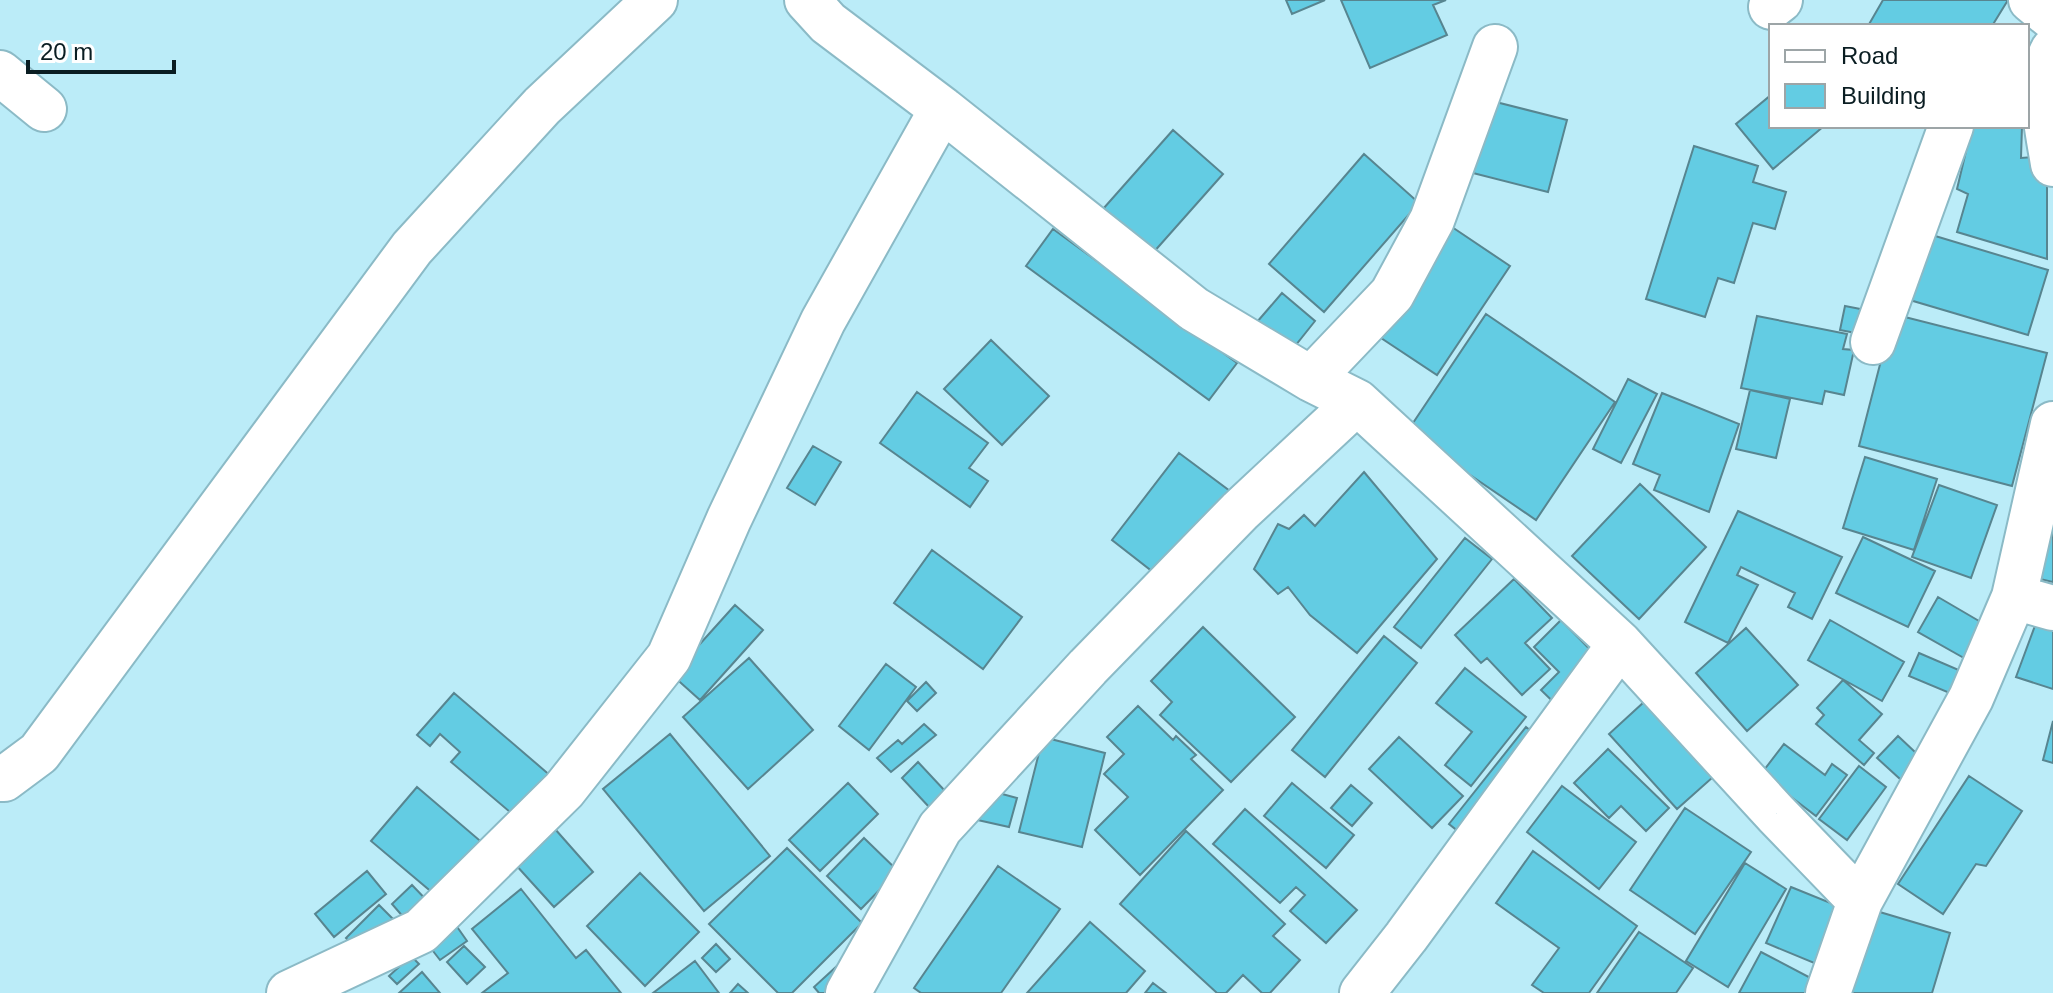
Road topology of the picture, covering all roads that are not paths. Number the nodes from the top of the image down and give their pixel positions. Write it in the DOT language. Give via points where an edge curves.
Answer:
graph roads {
  1 [pos="655,0"];
  2 [pos="2031,0"];
  3 [pos="830,8"];
  4 [pos="2053,18"];
  5 [pos="2029,38"];
  6 [pos="2053,41"];
  7 [pos="1495,47"];
  8 [pos="2053,50"];
  9 [pos="0,73"];
  10 [pos="44,109"];
  11 [pos="942,109"];
  12 [pos="1950,128"];
  13 [pos="2053,164"];
  14 [pos="1873,342"];
  15 [pos="1311,379"];
  16 [pos="1357,402"];
  17 [pos="2053,424"];
  18 [pos="2034,602"];
  19 [pos="1620,644"];
  20 [pos="0,779"];
  21 [pos="1860,901"];
  22 [pos="289,993"];
  23 [pos="848,993"];
  24 [pos="1362,993"];
  25 [pos="1828,993"];
  1 -- 20 [label="street" via="542,106 412,248 39,753"];
  2 -- 4 [label="street"];
  3 -- 11 [label="street"];
  5 -- 6 [label="street"];
  7 -- 15 [label="street" via="1432,220 1392,294"];
  8 -- 13 [label="street" via="2043,102"];
  9 -- 10 [label="street"];
  11 -- 15 [label="street" via="1194,309"];
  11 -- 22 [label="street" via="823,321 669,657 564,790 421,931"];
  12 -- 14 [label="street"];
  15 -- 16 [label="street"];
  16 -- 19 [label="street"];
  16 -- 23 [label="street" via="1229,522 940,828"];
  17 -- 18 [label="street"];
  18 -- 21 [label="street" via="1971,698"];
  19 -- 21 [label="street"];
  19 -- 24 [label="street"];
  21 -- 25 [label="street"];
}
